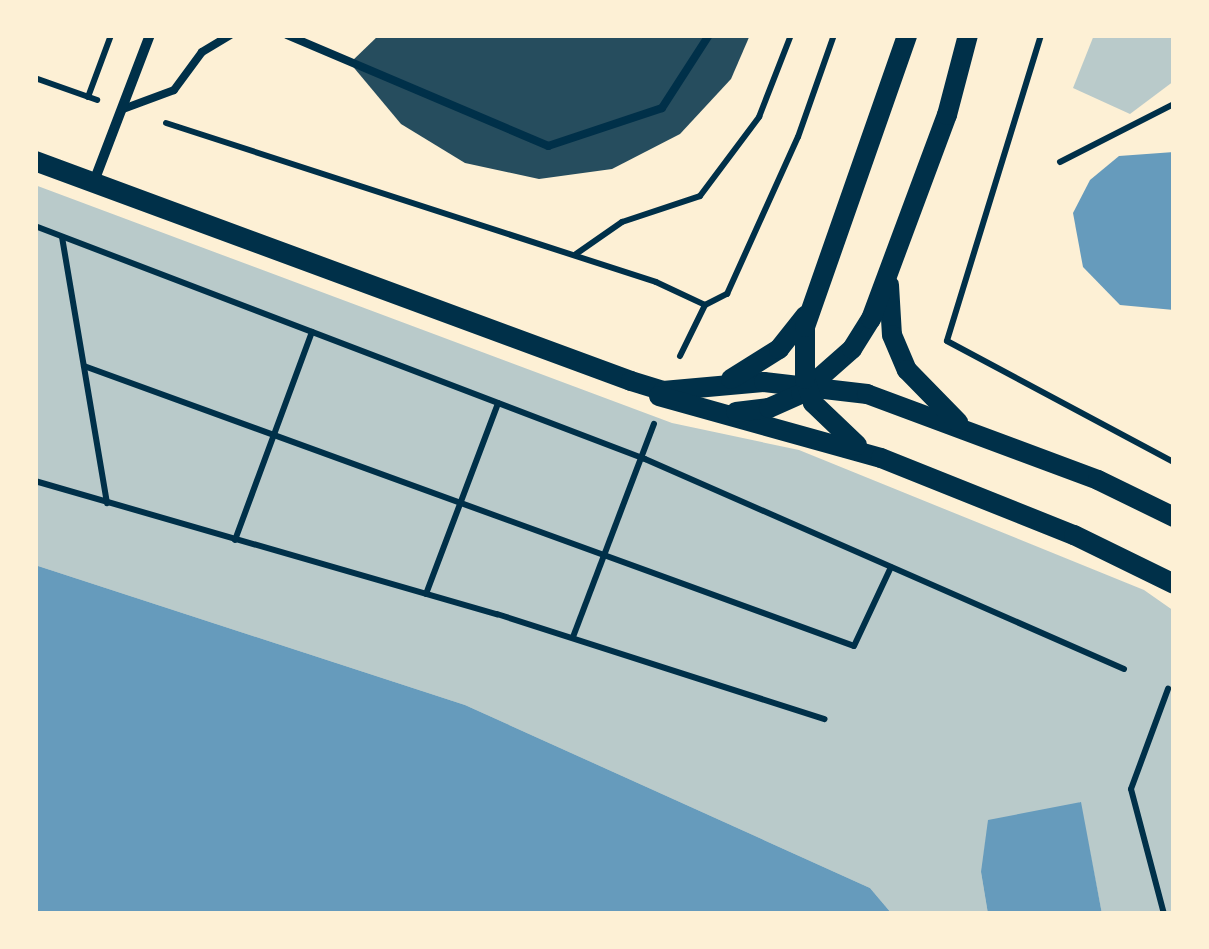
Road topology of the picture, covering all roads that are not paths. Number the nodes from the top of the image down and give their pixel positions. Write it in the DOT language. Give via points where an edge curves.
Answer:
graph roads {
  1 [pos="150,35"];
  2 [pos="230,35"];
  3 [pos="288,35"];
  4 [pos="709,35"];
  5 [pos="907,35"];
  6 [pos="968,35"];
  7 [pos="124,109"];
  8 [pos="35,162"];
  9 [pos="93,184"];
  10 [pos="893,254"];
  11 [pos="814,300"];
  12 [pos="630,381"];
  13 [pos="810,386"];
  14 [pos="701,389"];
  15 [pos="706,411"];
  16 [pos="967,429"];
  17 [pos="881,458"];
  18 [pos="1174,517"];
  19 [pos="1174,584"];
  1 -- 7 [label="street"];
  2 -- 7 [label="lane" via="202,52 174,90"];
  3 -- 4 [label="lane" via="548,146 662,108"];
  5 -- 11 [label="main road"];
  6 -- 10 [label="main road" via="948,115"];
  7 -- 9 [label="street"];
  8 -- 9 [label="main road"];
  9 -- 12 [label="main road"];
  10 -- 13 [label="main road" via="871,319 852,349"];
  10 -- 16 [label="main road" via="887,296 892,336 907,370"];
  11 -- 13 [label="main road" via="803,353"];
  11 -- 14 [label="main road" via="779,349 754,368"];
  12 -- 14 [label="main road" via="663,390"];
  12 -- 15 [label="main road"];
  13 -- 14 [label="main road"];
  13 -- 15 [label="main road" via="769,408"];
  13 -- 16 [label="main road" via="867,394"];
  13 -- 17 [label="main road" via="831,425"];
  15 -- 17 [label="main road"];
  16 -- 18 [label="main road"];
  17 -- 19 [label="main road" via="1074,535"];
}
